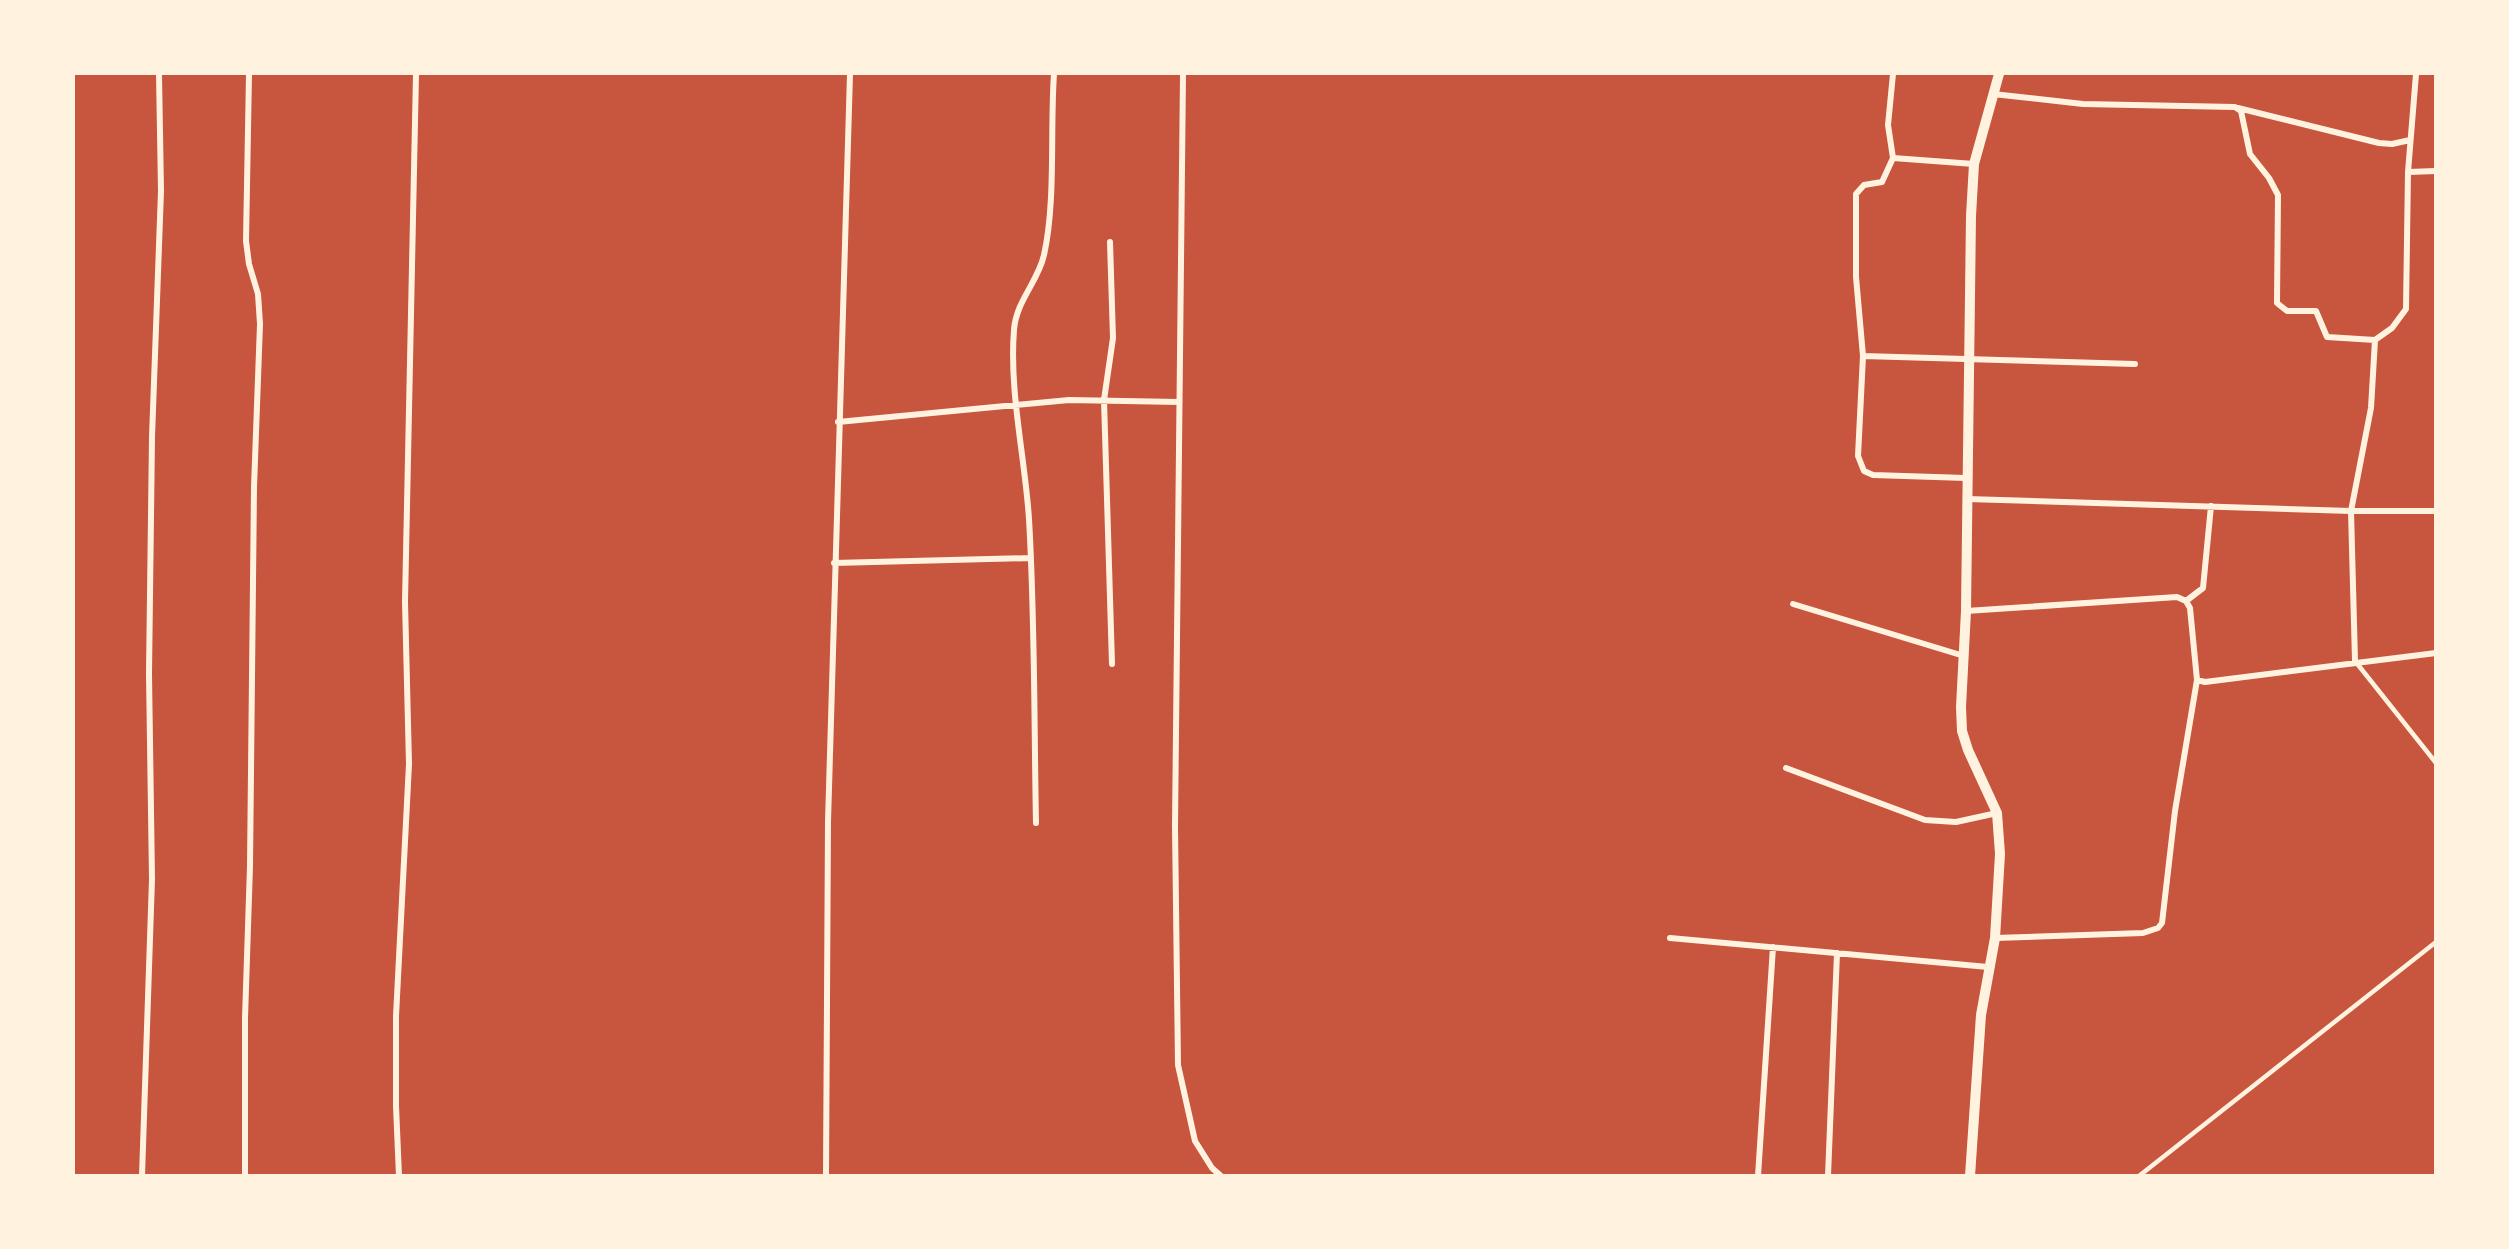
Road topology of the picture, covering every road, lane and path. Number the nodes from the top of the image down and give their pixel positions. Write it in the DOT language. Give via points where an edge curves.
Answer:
graph roads {
  1 [pos="159,74"];
  2 [pos="249,74"];
  3 [pos="416,74"];
  4 [pos="850,74"];
  5 [pos="1054,74"];
  6 [pos="1183,74"];
  7 [pos="1893,74"];
  8 [pos="1999,74"];
  9 [pos="2415,74"];
  10 [pos="1992,94"];
  11 [pos="2235,107"];
  12 [pos="2410,140"];
  13 [pos="1893,158"];
  14 [pos="1974,164"];
  15 [pos="2436,171"];
  16 [pos="2408,172"];
  17 [pos="1110,242"];
  18 [pos="2374,340"];
  19 [pos="1863,356"];
  20 [pos="1969,359"];
  21 [pos="2135,364"];
  22 [pos="1104,400"];
  23 [pos="1179,402"];
  24 [pos="1017,404"];
  25 [pos="838,422"];
  26 [pos="1966,478"];
  27 [pos="1966,499"];
  28 [pos="2211,506"];
  29 [pos="2351,511"];
  30 [pos="2436,511"];
  31 [pos="1031,558"];
  32 [pos="834,563"];
  33 [pos="2186,601"];
  34 [pos="1793,604"];
  35 [pos="1966,611"];
  36 [pos="2436,652"];
  37 [pos="1964,656"];
  38 [pos="2355,661"];
  39 [pos="1112,664"];
  40 [pos="2197,680"];
  41 [pos="2436,763"];
  42 [pos="1786,768"];
  43 [pos="1997,813"];
  44 [pos="1035,823"];
  45 [pos="1670,938"];
  46 [pos="1995,938"];
  47 [pos="2436,942"];
  48 [pos="1773,947"];
  49 [pos="1837,953"];
  50 [pos="1988,967"];
  51 [pos="142,1176"];
  52 [pos="245,1176"];
  53 [pos="399,1176"];
  54 [pos="826,1176"];
  55 [pos="1221,1176"];
  56 [pos="1758,1176"];
  57 [pos="1828,1176"];
  58 [pos="1970,1176"];
  59 [pos="2139,1176"];
  1 -- 51 [label="street" via="161,191 149,674 152,879"];
  2 -- 52 [label="street" via="246,241 258,294 260,324 254,487"];
  3 -- 53 [label="street" via="405,602 409,764 396,1016"];
  4 -- 25 [label="street"];
  5 -- 24 [label="street" via="1044,255 1018,306 1014,328"];
  6 -- 23 [label="street"];
  7 -- 13 [label="street" via="1888,125"];
  8 -- 10 [label="street"];
  9 -- 12 [label="street"];
  10 -- 11 [label="street" via="2083,104"];
  10 -- 14 [label="street"];
  11 -- 12 [label="street" via="2379,143"];
  11 -- 18 [label="street" via="2244,117 2250,154 2278,195 2277,303 2287,311 2316,311 2327,337"];
  12 -- 16 [label="street"];
  13 -- 14 [label="street"];
  13 -- 19 [label="street" via="1882,182 1864,184 1856,194 1856,277"];
  14 -- 20 [label="street"];
  15 -- 16 [label="street"];
  16 -- 18 [label="street" via="2406,309 2392,328"];
  17 -- 22 [label="street" via="1113,338"];
  18 -- 29 [label="street" via="2371,408"];
  19 -- 20 [label="street"];
  19 -- 26 [label="street" via="1858,456 1864,471 1874,475"];
  20 -- 21 [label="street"];
  20 -- 26 [label="street"];
  22 -- 23 [label="street"];
  22 -- 24 [label="street"];
  22 -- 39 [label="street"];
  23 -- 55 [label="street" via="1175,826 1178,1065 1195,1141"];
  24 -- 25 [label="street"];
  24 -- 31 [label="street"];
  25 -- 32 [label="street"];
  26 -- 27 [label="street"];
  27 -- 28 [label="street"];
  27 -- 35 [label="street"];
  28 -- 29 [label="street"];
  28 -- 33 [label="street" via="2204,588"];
  29 -- 30 [label="street"];
  29 -- 38 [label="street"];
  31 -- 32 [label="street"];
  31 -- 44 [label="street"];
  32 -- 54 [label="street"];
  33 -- 35 [label="street" via="2161,597"];
  33 -- 40 [label="street"];
  34 -- 37 [label="street"];
  35 -- 37 [label="street"];
  36 -- 38 [label="street"];
  37 -- 43 [label="street" via="1962,731"];
  38 -- 40 [label="street"];
  38 -- 41 [label="lane"];
  40 -- 46 [label="street" via="2175,811 2162,923 2143,933"];
  42 -- 43 [label="street" via="1925,820 1956,822"];
  43 -- 46 [label="street" via="2000,854"];
  45 -- 48 [label="street"];
  46 -- 50 [label="street"];
  47 -- 59 [label="lane"];
  48 -- 49 [label="street"];
  48 -- 56 [label="street"];
  49 -- 50 [label="street"];
  49 -- 57 [label="street"];
  50 -- 58 [label="street"];
}
